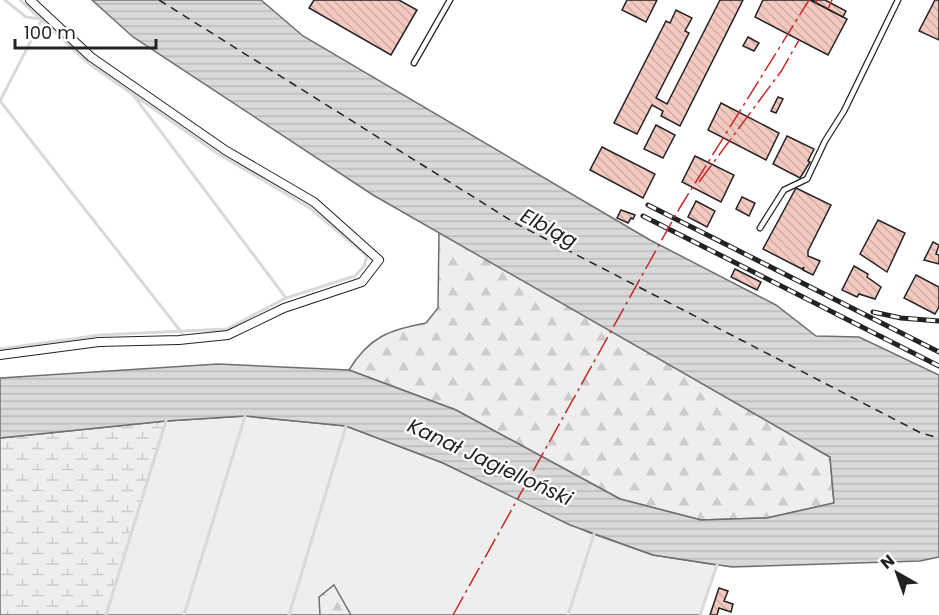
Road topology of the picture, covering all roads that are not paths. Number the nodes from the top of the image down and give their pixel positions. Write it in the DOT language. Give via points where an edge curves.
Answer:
graph roads {
  1 [pos="30,0"];
  2 [pos="450,0"];
  3 [pos="898,0"];
  4 [pos="414,63"];
  5 [pos="760,228"];
  6 [pos="0,355"];
  1 -- 6 [label="street" via="91,57 225,150 314,202 379,260 362,282 284,308 228,335 99,342"];
  2 -- 4 [label="lane"];
  3 -- 5 [label="lane" via="807,180 784,190"];
}
